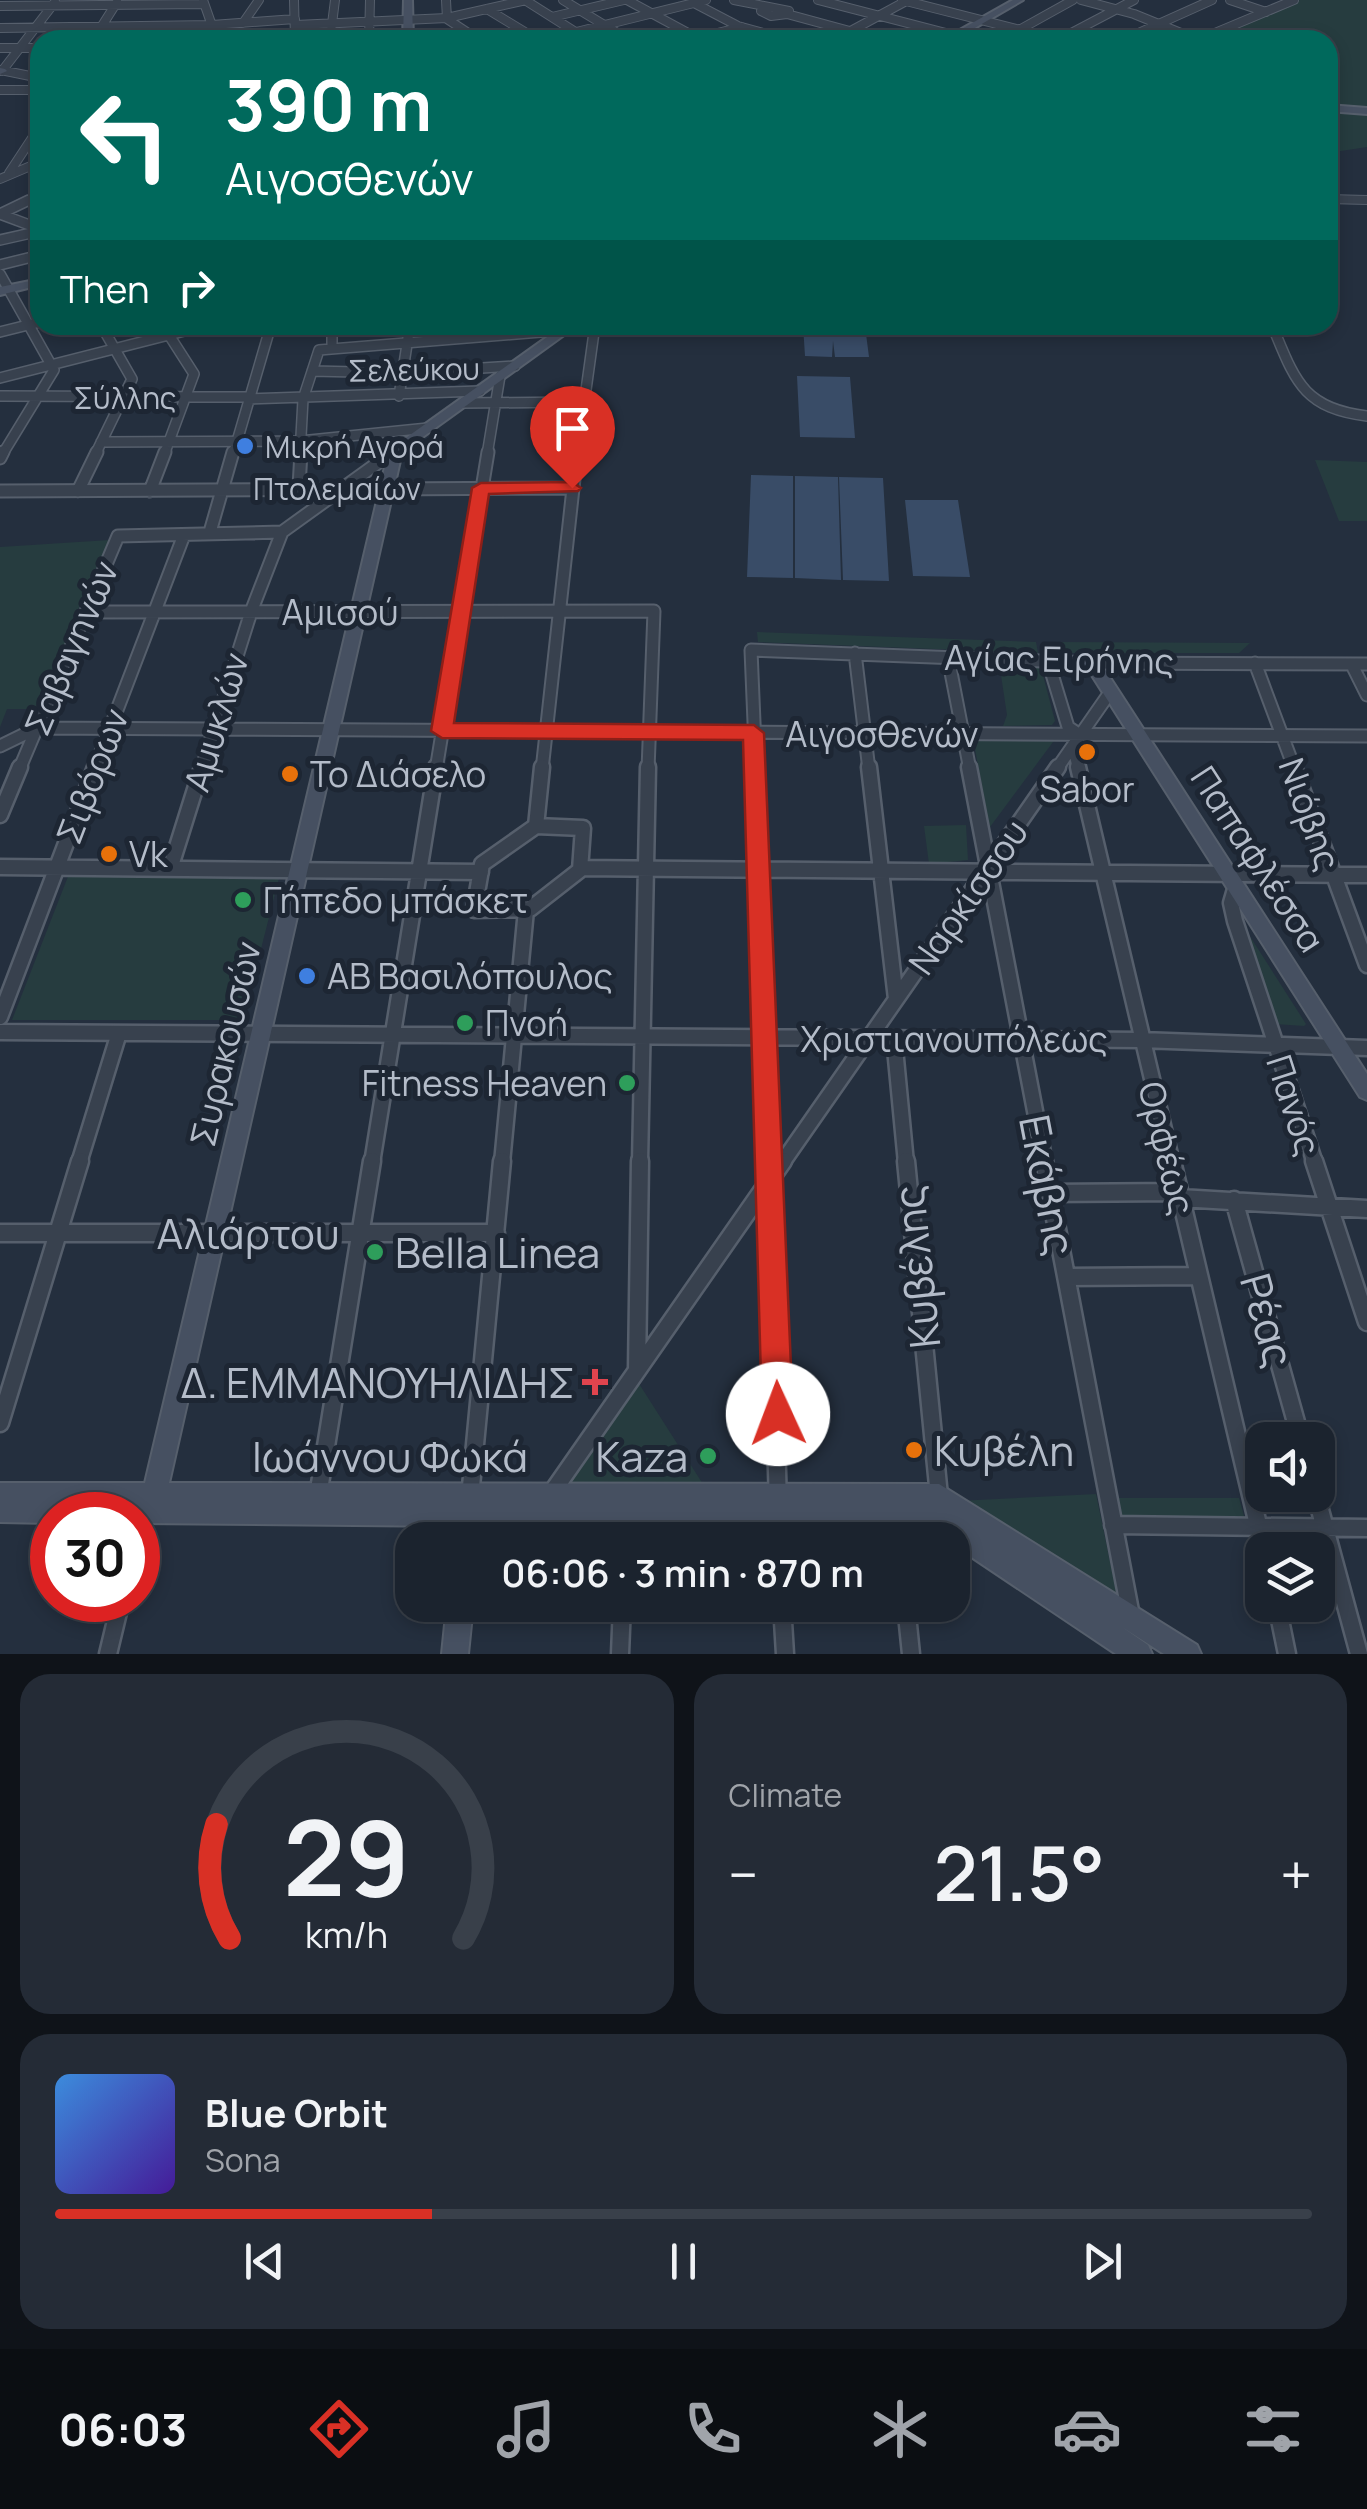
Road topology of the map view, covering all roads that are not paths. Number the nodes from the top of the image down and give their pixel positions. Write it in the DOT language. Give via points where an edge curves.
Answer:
graph roads {
  1 [pos="259,0"];
  2 [pos="294,0"];
  3 [pos="335,0"];
  4 [pos="370,0"];
  5 [pos="408,0"];
  6 [pos="446,0"];
  7 [pos="526,0"];
  8 [pos="562,0"];
  9 [pos="625,0"];
  10 [pos="684,0"];
  11 [pos="706,0"];
  12 [pos="734,0"];
  13 [pos="797,0"];
  14 [pos="818,0"];
  15 [pos="905,0"];
  16 [pos="1019,0"];
  17 [pos="1073,0"];
  18 [pos="1081,0"];
  19 [pos="1134,0"];
  20 [pos="1212,0"];
  21 [pos="1230,0"];
  22 [pos="1294,0"];
  23 [pos="117,2"];
  24 [pos="204,2"];
  25 [pos="501,2"];
  26 [pos="54,3"];
  27 [pos="697,4"];
  28 [pos="0,6"];
  29 [pos="1115,8"];
  30 [pos="487,9"];
  31 [pos="580,10"];
  32 [pos="785,10"];
  33 [pos="765,12"];
  34 [pos="1266,12"];
  35 [pos="652,14"];
  36 [pos="879,16"];
  37 [pos="552,17"];
  38 [pos="447,18"];
  39 [pos="408,20"];
  40 [pos="980,20"];
  41 [pos="244,22"];
  42 [pos="295,22"];
  43 [pos="368,22"];
  44 [pos="332,23"];
  45 [pos="1157,23"];
  46 [pos="212,25"];
  47 [pos="102,26"];
  48 [pos="166,26"];
  49 [pos="605,26"];
  50 [pos="742,27"];
  51 [pos="0,28"];
  52 [pos="38,28"];
  53 [pos="99,30"];
  54 [pos="164,30"];
  55 [pos="214,30"];
  56 [pos="295,30"];
  57 [pos="331,30"];
  58 [pos="368,30"];
  59 [pos="408,30"];
  60 [pos="464,30"];
  61 [pos="524,30"];
  62 [pos="573,30"];
  63 [pos="586,30"];
  64 [pos="612,30"];
  65 [pos="679,30"];
  66 [pos="731,30"];
  67 [pos="753,30"];
  68 [pos="847,30"];
  69 [pos="852,30"];
  70 [pos="925,30"];
  71 [pos="964,30"];
  72 [pos="1019,30"];
  73 [pos="1076,30"];
  74 [pos="1143,30"];
  75 [pos="1176,30"];
  76 [pos="1225,30"];
  77 [pos="30,38"];
  78 [pos="0,48"];
  79 [pos="22,48"];
  80 [pos="30,48"];
  81 [pos="1,71"];
  82 [pos="30,76"];
  83 [pos="30,90"];
  84 [pos="3,91"];
  85 [pos="0,100"];
  86 [pos="1338,109"];
  87 [pos="1367,110"];
  88 [pos="30,141"];
  89 [pos="18,160"];
  90 [pos="30,162"];
  91 [pos="30,165"];
  92 [pos="4,172"];
  93 [pos="0,180"];
  94 [pos="1338,199"];
  95 [pos="30,200"];
  96 [pos="1367,200"];
  97 [pos="0,214"];
  98 [pos="30,226"];
  99 [pos="30,232"];
  100 [pos="0,240"];
  101 [pos="30,258"];
  102 [pos="0,265"];
  103 [pos="0,274"];
  104 [pos="30,284"];
  105 [pos="4,290"];
  106 [pos="30,319"];
  107 [pos="30,324"];
  108 [pos="0,332"];
  109 [pos="39,335"];
  110 [pos="106,335"];
  111 [pos="156,335"];
  112 [pos="174,335"];
  113 [pos="269,335"];
  114 [pos="332,335"];
  115 [pos="409,335"];
  116 [pos="489,335"];
  117 [pos="559,335"];
  118 [pos="594,335"];
  119 [pos="1276,335"];
  120 [pos="409,342"];
  121 [pos="332,348"];
  122 [pos="115,349"];
  123 [pos="51,365"];
  124 [pos="515,366"];
  125 [pos="312,371"];
  126 [pos="402,372"];
  127 [pos="500,376"];
  128 [pos="0,378"];
  129 [pos="480,391"];
  130 [pos="0,396"];
  131 [pos="38,396"];
  132 [pos="123,396"];
  133 [pos="399,396"];
  134 [pos="185,397"];
  135 [pos="249,398"];
  136 [pos="303,399"];
  137 [pos="495,402"];
  138 [pos="584,402"];
  139 [pos="463,403"];
  140 [pos="1367,416"];
  141 [pos="428,428"];
  142 [pos="234,441"];
  143 [pos="300,441"];
  144 [pos="100,442"];
  145 [pos="168,442"];
  146 [pos="396,450"];
  147 [pos="0,458"];
  148 [pos="299,487"];
  149 [pos="341,488"];
  150 [pos="481,488"];
  151 [pos="572,488"];
  152 [pos="222,490"];
  153 [pos="388,490"];
  154 [pos="0,491"];
  155 [pos="78,491"];
  156 [pos="150,492"];
  157 [pos="210,532"];
  158 [pos="282,532"];
  159 [pos="184,534"];
  160 [pos="86,612"];
  161 [pos="154,612"];
  162 [pos="251,612"];
  163 [pos="359,612"];
  164 [pos="461,612"];
  165 [pos="558,612"];
  166 [pos="855,654"];
  167 [pos="948,657"];
  168 [pos="1048,661"];
  169 [pos="1092,662"];
  170 [pos="1255,663"];
  171 [pos="1352,664"];
  172 [pos="1367,664"];
  173 [pos="1111,691"];
  174 [pos="1367,696"];
  175 [pos="37,728"];
  176 [pos="110,728"];
  177 [pos="214,729"];
  178 [pos="332,730"];
  179 [pos="442,731"];
  180 [pos="546,731"];
  181 [pos="650,732"];
  182 [pos="754,733"];
  183 [pos="864,734"];
  184 [pos="962,734"];
  185 [pos="1138,735"];
  186 [pos="1281,736"];
  187 [pos="1367,736"];
  188 [pos="1076,741"];
  189 [pos="0,746"];
  190 [pos="0,815"];
  191 [pos="536,826"];
  192 [pos="0,867"];
  193 [pos="57,868"];
  194 [pos="580,868"];
  195 [pos="170,869"];
  196 [pos="644,869"];
  197 [pos="299,870"];
  198 [pos="758,870"];
  199 [pos="988,870"];
  200 [pos="419,871"];
  201 [pos="879,871"];
  202 [pos="480,872"];
  203 [pos="1101,873"];
  204 [pos="1333,874"];
  205 [pos="1367,874"];
  206 [pos="1233,879"];
  207 [pos="526,910"];
  208 [pos="1367,965"];
  209 [pos="896,999"];
  210 [pos="0,1016"];
  211 [pos="0,1032"];
  212 [pos="119,1033"];
  213 [pos="261,1034"];
  214 [pos="392,1035"];
  215 [pos="516,1036"];
  216 [pos="642,1037"];
  217 [pos="764,1038"];
  218 [pos="894,1038"];
  219 [pos="1021,1039"];
  220 [pos="867,1040"];
  221 [pos="1141,1040"];
  222 [pos="1275,1046"];
  223 [pos="1338,1047"];
  224 [pos="1367,1048"];
  225 [pos="1367,1091"];
  226 [pos="772,1177"];
  227 [pos="1050,1194"];
  228 [pos="1179,1195"];
  229 [pos="1234,1200"];
  230 [pos="1327,1207"];
  231 [pos="1367,1209"];
  232 [pos="0,1233"];
  233 [pos="58,1233"];
  234 [pos="214,1233"];
  235 [pos="360,1233"];
  236 [pos="496,1233"];
  237 [pos="1197,1276"];
  238 [pos="1066,1277"];
  239 [pos="1367,1322"];
  240 [pos="637,1370"];
  241 [pos="1296,1422"];
  242 [pos="0,1423"];
  243 [pos="150,1492"];
  244 [pos="0,1495"];
  245 [pos="939,1496"];
  246 [pos="30,1499"];
  247 [pos="316,1505"];
  248 [pos="543,1506"];
  249 [pos="0,1510"];
  250 [pos="30,1511"];
  251 [pos="160,1512"];
  252 [pos="1321,1512"];
  253 [pos="468,1517"];
  254 [pos="779,1518"];
  255 [pos="522,1522"];
  256 [pos="531,1522"];
  257 [pos="602,1522"];
  258 [pos="717,1522"];
  259 [pos="822,1522"];
  260 [pos="1114,1525"];
  261 [pos="1259,1527"];
  262 [pos="1326,1528"];
  263 [pos="1367,1528"];
  264 [pos="1260,1532"];
  265 [pos="970,1541"];
  266 [pos="1131,1619"];
  267 [pos="116,1622"];
  268 [pos="460,1622"];
  269 [pos="621,1622"];
  270 [pos="783,1622"];
  271 [pos="908,1622"];
  272 [pos="1280,1622"];
  273 [pos="108,1654"];
  274 [pos="455,1654"];
  275 [pos="620,1654"];
  276 [pos="785,1654"];
  277 [pos="911,1654"];
  278 [pos="1138,1654"];
  279 [pos="1188,1654"];
  280 [pos="1288,1654"];
  281 [pos="1359,1654"];
  1 -- 41 [label="street"];
  2 -- 42 [label="street"];
  3 -- 44 [label="street"];
  4 -- 43 [label="street"];
  5 -- 39 [label="street"];
  6 -- 38 [label="street"];
  7 -- 25 [label="street"];
  7 -- 37 [label="street"];
  8 -- 31 [label="street"];
  9 -- 31 [label="street"];
  9 -- 35 [label="street"];
  10 -- 27 [label="street"];
  11 -- 27 [label="street"];
  12 -- 33 [label="street"];
  13 -- 32 [label="street"];
  14 -- 36 [label="street"];
  15 -- 36 [label="street"];
  15 -- 40 [label="street"];
  16 -- 40 [label="street"];
  17 -- 72 [label="street"];
  18 -- 29 [label="street"];
  19 -- 29 [label="street"];
  20 -- 45 [label="street"];
  21 -- 34 [label="street"];
  22 -- 34 [label="street"];
  23 -- 24 [label="street"];
  23 -- 26 [label="street"];
  23 -- 47 [label="street"];
  24 -- 46 [label="street"];
  25 -- 30 [label="street"];
  26 -- 28 [label="street"];
  26 -- 52 [label="street"];
  27 -- 35 [label="street"];
  27 -- 50 [label="street"];
  29 -- 45 [label="street"];
  29 -- 73 [label="street"];
  30 -- 38 [label="street"];
  30 -- 61 [label="street"];
  31 -- 37 [label="street"];
  31 -- 49 [label="street"];
  32 -- 33 [label="street"];
  32 -- 68 [label="street"];
  33 -- 50 [label="street"];
  34 -- 76 [label="street"];
  35 -- 49 [label="street"];
  35 -- 65 [label="street"];
  36 -- 69 [label="street"];
  36 -- 70 [label="street"];
  37 -- 62 [label="street"];
  38 -- 39 [label="street"];
  38 -- 60 [label="street"];
  39 -- 43 [label="street"];
  39 -- 59 [label="street"];
  40 -- 71 [label="street"];
  40 -- 72 [label="street"];
  41 -- 42 [label="street"];
  41 -- 46 [label="street"];
  42 -- 44 [label="street"];
  42 -- 56 [label="street"];
  43 -- 44 [label="street"];
  43 -- 58 [label="street"];
  44 -- 57 [label="street"];
  45 -- 74 [label="street"];
  45 -- 75 [label="street"];
  46 -- 48 [label="street"];
  46 -- 55 [label="street"];
  47 -- 48 [label="street"];
  47 -- 52 [label="street"];
  47 -- 53 [label="street"];
  48 -- 54 [label="street"];
  49 -- 63 [label="street"];
  49 -- 64 [label="street"];
  50 -- 66 [label="street"];
  50 -- 67 [label="street"];
  51 -- 52 [label="street"];
  77 -- 79 [label="street"];
  78 -- 79 [label="street"];
  79 -- 80 [label="street"];
  79 -- 81 [label="street"];
  81 -- 82 [label="street"];
  83 -- 84 [label="street"];
  84 -- 85 [label="street"];
  86 -- 87 [label="street"];
  88 -- 89 [label="street"];
  89 -- 90 [label="street"];
  89 -- 92 [label="street"];
  91 -- 92 [label="street"];
  92 -- 93 [label="street"];
  94 -- 96 [label="street"];
  95 -- 97 [label="street"];
  97 -- 98 [label="street"];
  99 -- 100 [label="street"];
  101 -- 102 [label="street"];
  103 -- 105 [label="street"];
  104 -- 105 [label="street"];
  105 -- 106 [label="street"];
  107 -- 108 [label="street"];
  109 -- 123 [label="street"];
  110 -- 122 [label="street"];
  111 -- 122 [label="street"];
  112 -- 134 [label="street" via="194,374"];
  113 -- 135 [label="street"];
  114 -- 121 [label="street"];
  115 -- 120 [label="street"];
  116 -- 120 [label="street"];
  117 -- 124 [label="street"];
  118 -- 138 [label="street"];
  119 -- 140 [label="street" via="1303,394 1330,410"];
  120 -- 121 [label="street"];
  120 -- 126 [label="street"];
  121 -- 125 [label="street" via="319,350"];
  122 -- 123 [label="street"];
  122 -- 132 [label="street" via="132,378"];
  123 -- 128 [label="street"];
  123 -- 131 [label="street"];
  124 -- 126 [label="street, Σελεύκου"];
  124 -- 127 [label="street"];
  125 -- 126 [label="street, Σελεύκου"];
  125 -- 136 [label="street"];
  126 -- 133 [label="street"];
  127 -- 129 [label="street"];
  127 -- 137 [label="street"];
  129 -- 133 [label="street, Σύλλης"];
  129 -- 139 [label="street"];
  130 -- 131 [label="street, Σύλλης"];
  131 -- 132 [label="street, Σύλλης"];
  131 -- 147 [label="street"];
  132 -- 134 [label="street, Σύλλης"];
  132 -- 144 [label="street"];
  133 -- 136 [label="street, Σύλλης"];
  134 -- 135 [label="street, Σύλλης"];
  134 -- 145 [label="street"];
  135 -- 136 [label="street, Σύλλης"];
  135 -- 142 [label="street"];
  136 -- 143 [label="street"];
  137 -- 138 [label="street"];
  137 -- 139 [label="street"];
  137 -- 150 [label="street"];
  138 -- 151 [label="street"];
  139 -- 141 [label="street"];
  141 -- 143 [label="street"];
  141 -- 146 [label="street"];
  142 -- 143 [label="street"];
  142 -- 145 [label="street"];
  142 -- 152 [label="street"];
  143 -- 148 [label="street"];
  144 -- 145 [label="street"];
  144 -- 155 [label="street"];
  145 -- 156 [label="street"];
  146 -- 149 [label="street"];
  146 -- 153 [label="street, Συρακουσών"];
  148 -- 149 [label="street, Πτολεμαίων"];
  148 -- 152 [label="street, Πτολεμαίων"];
  149 -- 153 [label="street, Πτολεμαίων"];
  149 -- 158 [label="street"];
  150 -- 151 [label="street, Πτολεμαίων"];
  150 -- 153 [label="street, Πτολεμαίων"];
  150 -- 164 [label="street"];
  151 -- 165 [label="street"];
  152 -- 156 [label="street, Πτολεμαίων"];
  152 -- 157 [label="street"];
  153 -- 163 [label="street, Συρακουσών"];
  154 -- 155 [label="street, Πτολεμαίων"];
  155 -- 156 [label="street, Πτολεμαίων"];
  157 -- 158 [label="street"];
  157 -- 159 [label="street"];
  158 -- 162 [label="street, Αμυκλών"];
  159 -- 160 [label="street, Σαβαγηνών" via="118,536"];
  159 -- 161 [label="street, Σιβόρων"];
  160 -- 161 [label="street, Αμισού"];
  160 -- 175 [label="street, Σαβαγηνών"];
  161 -- 162 [label="street, Αμισού"];
  161 -- 176 [label="street, Σιβόρων"];
  162 -- 163 [label="street, Αμισού"];
  162 -- 177 [label="street, Αμυκλών"];
  163 -- 164 [label="street, Αμισού"];
  163 -- 178 [label="street, Συρακουσών"];
  164 -- 165 [label="street, Αμισού"];
  164 -- 179 [label="street"];
  165 -- 180 [label="street"];
  165 -- 181 [label="street, Αμισού" via="654,612"];
  166 -- 167 [label="street, Αγίας Ειρήνης"];
  166 -- 182 [label="street, Αγίας Ειρήνης" via="751,650"];
  166 -- 183 [label="street"];
  167 -- 168 [label="street, Αγίας Ειρήνης"];
  167 -- 184 [label="street, Εκάβης"];
  168 -- 169 [label="street, Αγίας Ειρήνης"];
  168 -- 188 [label="street, Ορφέως"];
  169 -- 170 [label="street, Αγίας Ειρήνης"];
  169 -- 173 [label="street, Παπαφλέσσα"];
  170 -- 171 [label="street, Αγίας Ειρήνης"];
  170 -- 186 [label="street, Νιόβης"];
  171 -- 172 [label="street, Αγίας Ειρήνης"];
  171 -- 174 [label="street"];
  173 -- 185 [label="street, Παπαφλέσσα"];
  173 -- 188 [label="street, Ναρκίσσου"];
  175 -- 176 [label="street, Αιγοσθενών"];
  175 -- 189 [label="street"];
  175 -- 190 [label="street, Σαβαγηνών"];
  176 -- 177 [label="street, Αιγοσθενών"];
  176 -- 193 [label="street, Σιβόρων"];
  177 -- 178 [label="street, Αιγοσθενών"];
  177 -- 195 [label="street, Αμυκλών"];
  178 -- 179 [label="street, Αιγοσθενών"];
  178 -- 197 [label="street, Συρακουσών"];
  179 -- 180 [label="street, Αιγοσθενών"];
  179 -- 200 [label="street"];
  180 -- 181 [label="street, Αιγοσθενών"];
  180 -- 191 [label="street"];
  181 -- 182 [label="street, Αιγοσθενών"];
  181 -- 196 [label="street"];
  182 -- 183 [label="street, Αιγοσθενών"];
  182 -- 198 [label="street"];
  183 -- 184 [label="street, Αιγοσθενών"];
  183 -- 201 [label="street"];
  184 -- 188 [label="street, Αιγοσθενών"];
  184 -- 199 [label="street, Εκάβης"];
  185 -- 186 [label="street, Αιγοσθενών"];
  185 -- 188 [label="street, Αιγοσθενών"];
  185 -- 206 [label="street, Παπαφλέσσα"];
  186 -- 187 [label="street, Αιγοσθενών"];
  186 -- 204 [label="street, Νιόβης"];
  188 -- 199 [label="street, Ναρκίσσου"];
  188 -- 203 [label="street, Ορφέως"];
  191 -- 194 [label="street" via="583,828"];
  191 -- 202 [label="street"];
  192 -- 193 [label="street"];
  193 -- 195 [label="street"];
  193 -- 210 [label="street, Σιβόρων"];
  194 -- 196 [label="street"];
  194 -- 207 [label="street"];
  195 -- 197 [label="street"];
  196 -- 198 [label="street"];
  196 -- 216 [label="street"];
  197 -- 200 [label="street"];
  197 -- 213 [label="street, Συρακουσών"];
  198 -- 201 [label="street"];
  198 -- 217 [label="street"];
  199 -- 201 [label="street"];
  199 -- 203 [label="street"];
  199 -- 209 [label="street, Ναρκίσσου"];
  199 -- 219 [label="street, Εκάβης"];
  200 -- 202 [label="street"];
  200 -- 214 [label="street"];
  201 -- 209 [label="street"];
  202 -- 207 [label="street" via="474,910"];
  203 -- 206 [label="street"];
  203 -- 221 [label="street, Ορφέως"];
  204 -- 205 [label="street"];
  204 -- 206 [label="street"];
  204 -- 208 [label="street, Νιόβης"];
  206 -- 222 [label="street, Πανός" via="1235,922"];
  206 -- 223 [label="street, Παπαφλέσσα"];
  207 -- 215 [label="street"];
  209 -- 220 [label="street, Ναρκίσσου"];
  211 -- 212 [label="street, Χριστιανουπόλεως"];
  212 -- 213 [label="street, Χριστιανουπόλεως"];
  212 -- 233 [label="street"];
  213 -- 214 [label="street, Χριστιανουπόλεως"];
  213 -- 234 [label="street, Συρακουσών"];
  214 -- 215 [label="street, Χριστιανουπόλεως"];
  214 -- 235 [label="street"];
  215 -- 216 [label="street, Χριστιανουπόλεως"];
  215 -- 236 [label="street"];
  216 -- 217 [label="street, Χριστιανουπόλεως"];
  216 -- 240 [label="street"];
  217 -- 220 [label="street, Χριστιανουπόλεως"];
  217 -- 226 [label="street"];
  218 -- 219 [label="street, Χριστιανουπόλεως"];
  218 -- 220 [label="street, Χριστιανουπόλεως"];
  218 -- 245 [label="street, Κυβέλης"];
  219 -- 221 [label="street, Χριστιανουπόλεως"];
  219 -- 227 [label="street, Εκάβης"];
  220 -- 226 [label="street, Ναρκίσσου"];
  221 -- 222 [label="street, Χριστιανουπόλεως"];
  221 -- 228 [label="street, Ορφέως"];
  222 -- 223 [label="street, Χριστιανουπόλεως"];
  222 -- 230 [label="street, Πανός"];
  223 -- 224 [label="street, Χριστιανουπόλεως"];
  223 -- 225 [label="street, Παπαφλέσσα"];
  226 -- 240 [label="street, Ναρκίσσου"];
  226 -- 254 [label="street"];
  227 -- 228 [label="street"];
  227 -- 238 [label="street, Εκάβης"];
  228 -- 229 [label="street"];
  228 -- 237 [label="street, Ορφέως"];
  229 -- 230 [label="street"];
  229 -- 241 [label="street, Ρέας"];
  230 -- 231 [label="street"];
  230 -- 239 [label="street, Πανός"];
  232 -- 233 [label="street, Αλιάρτου"];
  233 -- 234 [label="street, Αλιάρτου"];
  233 -- 242 [label="street"];
  234 -- 235 [label="street, Αλιάρτου"];
  234 -- 243 [label="street, Συρακουσών"];
  235 -- 236 [label="street, Αλιάρτου"];
  235 -- 247 [label="street"];
  236 -- 253 [label="street"];
  237 -- 238 [label="street"];
  237 -- 261 [label="street, Ορφέως"];
  238 -- 260 [label="street, Εκάβης"];
  240 -- 248 [label="street, Ναρκίσσου"];
  244 -- 246 [label="street, Ιωάννου Φωκά"];
  245 -- 254 [label="street, Ιωάννου Φωκά"];
  245 -- 266 [label="street"];
  247 -- 251 [label="street, Ιωάννου Φωκά"];
  247 -- 253 [label="street, Ιωάννου Φωκά"];
  248 -- 253 [label="street, Ιωάννου Φωκά"];
  248 -- 254 [label="street, Ιωάννου Φωκά"];
  248 -- 255 [label="street"];
  248 -- 256 [label="street"];
  248 -- 257 [label="street, Ιωάννου Φωκά"];
  249 -- 250 [label="street, Ιωάννου Φωκά"];
  252 -- 262 [label="street"];
  254 -- 258 [label="street, Ιωάννου Φωκά"];
  254 -- 259 [label="street, Ιωάννου Φωκά"];
  260 -- 261 [label="street"];
  260 -- 266 [label="street, Εκάβης"];
  261 -- 262 [label="street"];
  261 -- 264 [label="street, Ορφέως"];
  262 -- 263 [label="street"];
  262 -- 281 [label="street"];
  265 -- 278 [label="street, Ιωάννου Φωκά"];
  266 -- 278 [label="street, Εκάβης"];
  266 -- 279 [label="street"];
  267 -- 273 [label="street"];
  268 -- 274 [label="street"];
  269 -- 275 [label="street"];
  270 -- 276 [label="street"];
  271 -- 277 [label="street"];
  272 -- 280 [label="street"];
}
